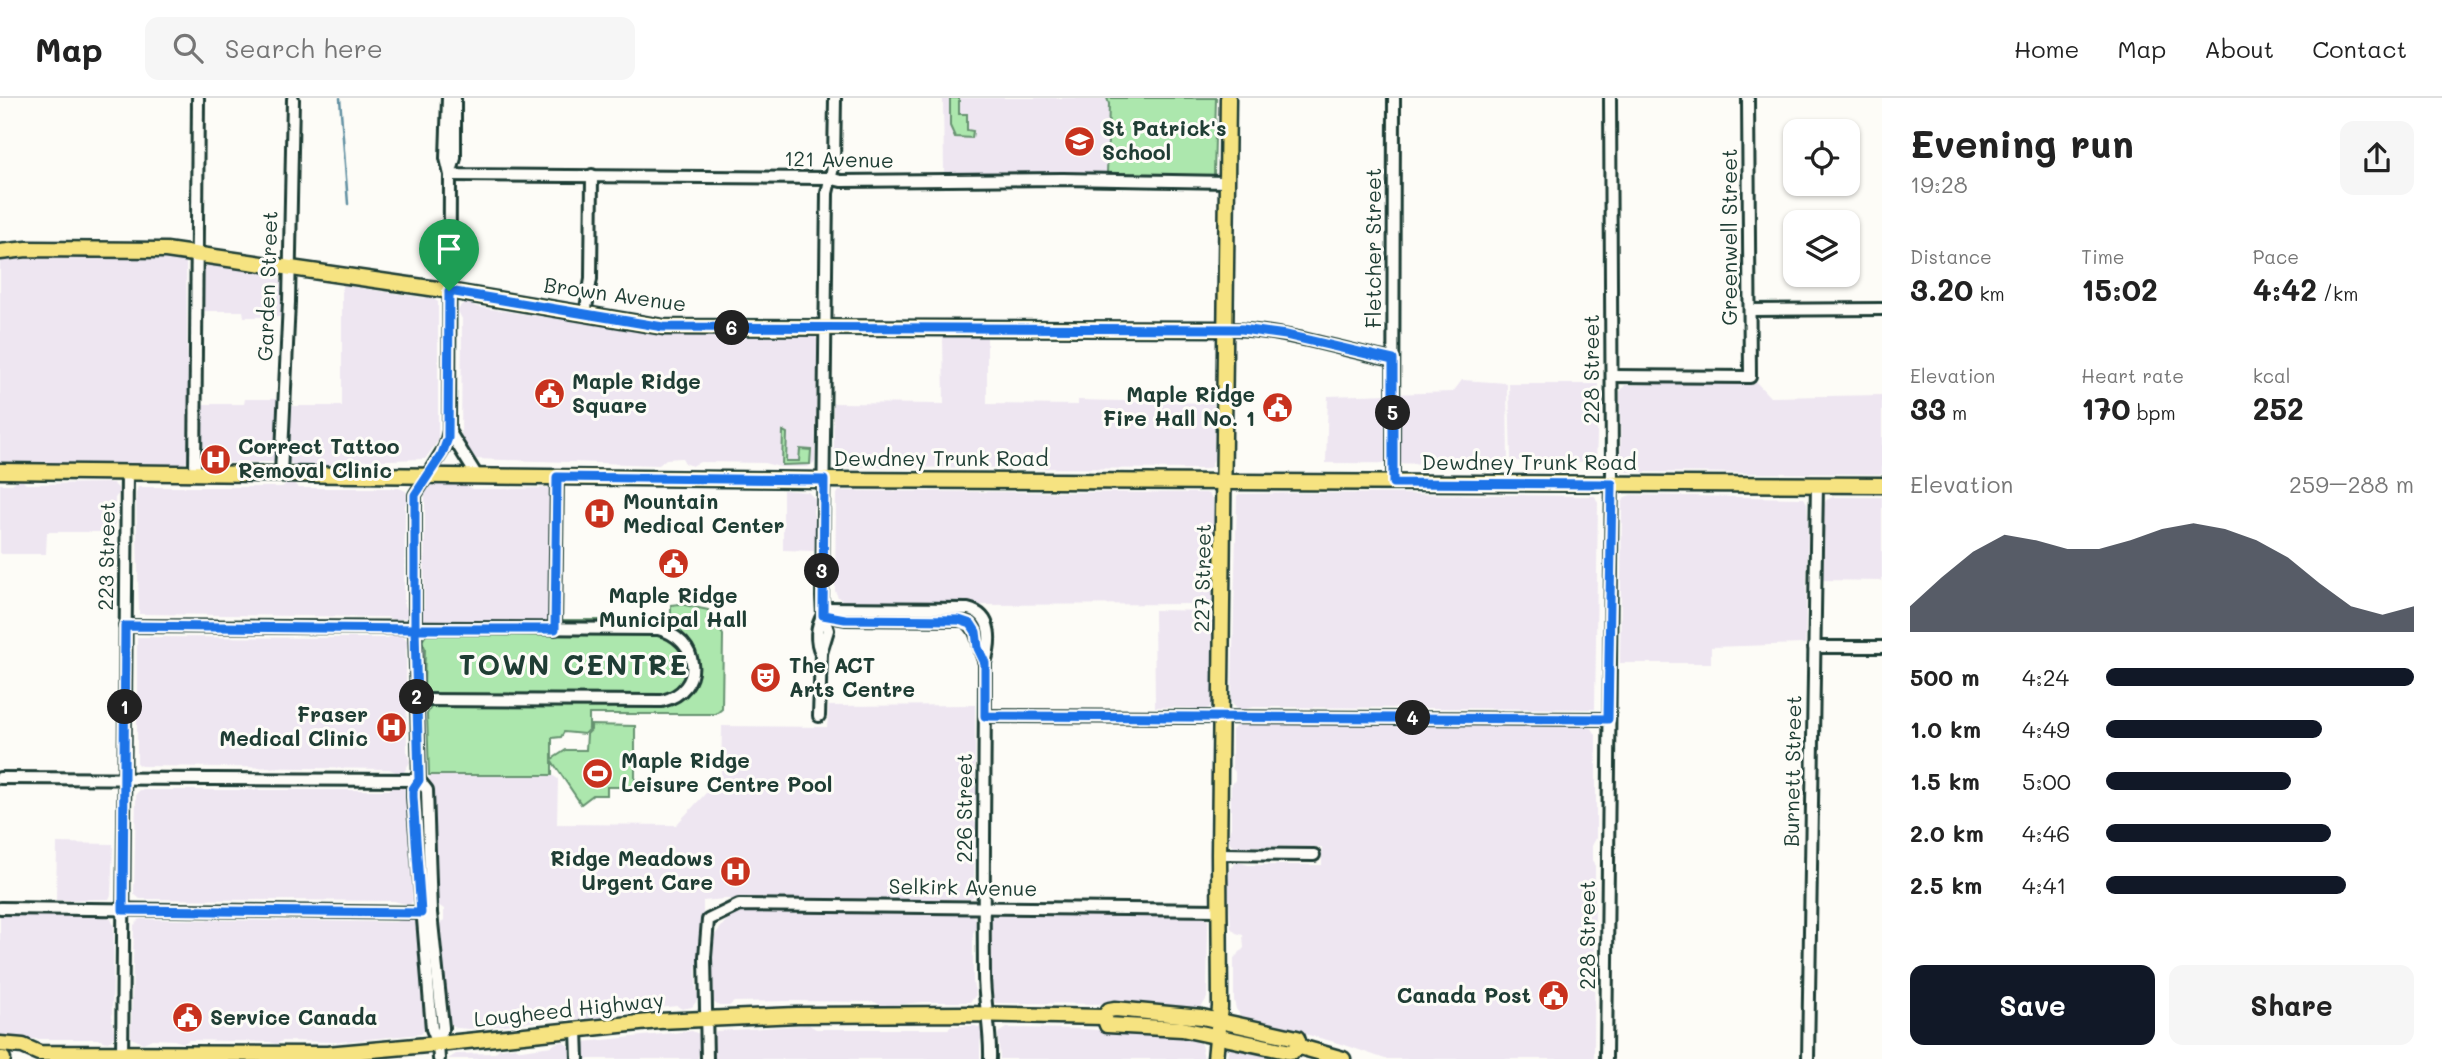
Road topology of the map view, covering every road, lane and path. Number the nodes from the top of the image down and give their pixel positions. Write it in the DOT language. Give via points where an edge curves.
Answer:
graph roads {
  1 [pos="198,98"];
  2 [pos="447,98"];
  3 [pos="455,98"];
  4 [pos="835,98"];
  5 [pos="1228,98"];
  6 [pos="1394,98"];
  7 [pos="1610,98"];
  8 [pos="1748,98"];
  9 [pos="293,99"];
  10 [pos="450,175"];
  11 [pos="592,175"];
  12 [pos="829,178"];
  13 [pos="1227,182"];
  14 [pos="0,252"];
  15 [pos="197,254"];
  16 [pos="289,268"];
  17 [pos="449,291"];
  18 [pos="1882,309"];
  19 [pos="1750,310"];
  20 [pos="585,314"];
  21 [pos="825,327"];
  22 [pos="1225,329"];
  23 [pos="1393,360"];
  24 [pos="1612,376"];
  25 [pos="449,431"];
  26 [pos="0,471"];
  27 [pos="127,472"];
  28 [pos="195,473"];
  29 [pos="281,474"];
  30 [pos="427,475"];
  31 [pos="477,476"];
  32 [pos="557,477"];
  33 [pos="824,480"];
  34 [pos="1224,482"];
  35 [pos="1393,483"];
  36 [pos="1612,484"];
  37 [pos="1816,484"];
  38 [pos="1882,485"];
  39 [pos="823,612"];
  40 [pos="125,626"];
  41 [pos="415,629"];
  42 [pos="555,629"];
  43 [pos="1814,647"];
  44 [pos="1882,647"];
  45 [pos="985,663"];
  46 [pos="417,700"];
  47 [pos="819,716"];
  48 [pos="985,716"];
  49 [pos="1221,718"];
  50 [pos="1608,719"];
  51 [pos="0,778"];
  52 [pos="124,779"];
  53 [pos="419,780"];
  54 [pos="1219,854"];
  55 [pos="1314,855"];
  56 [pos="0,908"];
  57 [pos="984,908"];
  58 [pos="123,910"];
  59 [pos="1220,910"];
  60 [pos="426,913"];
  61 [pos="987,1015"];
  62 [pos="706,1018"];
  63 [pos="1218,1028"];
  64 [pos="577,1030"];
  65 [pos="0,1044"];
  66 [pos="439,1052"];
  67 [pos="32,1056"];
  68 [pos="122,1056"];
  69 [pos="578,1059"];
  70 [pos="707,1059"];
  71 [pos="990,1059"];
  72 [pos="1215,1059"];
  73 [pos="1343,1059"];
  74 [pos="1606,1059"];
  75 [pos="1808,1059"];
  1 -- 15 [label="street"];
  2 -- 10 [label="street"];
  3 -- 10 [label="street" via="455,158"];
  4 -- 12 [label="street" via="834,163"];
  5 -- 13 [label="main road, 227 Street"];
  6 -- 23 [label="street, Fletcher Street"];
  7 -- 24 [label="street, 228 Street"];
  8 -- 19 [label="street, Greenwell Street"];
  9 -- 16 [label="street, Garden Street"];
  10 -- 11 [label="street, 121 Avenue"];
  10 -- 17 [label="street"];
  11 -- 12 [label="street, 121 Avenue"];
  11 -- 20 [label="street" via="591,279"];
  12 -- 13 [label="street, 121 Avenue"];
  12 -- 21 [label="street"];
  13 -- 22 [label="main road, 227 Street"];
  14 -- 15 [label="main road, Brown Avenue" via="126,249"];
  15 -- 16 [label="main road, Brown Avenue"];
  15 -- 28 [label="street"];
  16 -- 17 [label="main road, Brown Avenue"];
  16 -- 29 [label="street, Garden Street"];
  17 -- 20 [label="main road, Brown Avenue"];
  17 -- 25 [label="street"];
  18 -- 19 [label="street"];
  19 -- 24 [label="street, Greenwell Street" via="1750,377"];
  20 -- 21 [label="main road, Brown Avenue" via="663,327"];
  21 -- 22 [label="main road, Brown Avenue"];
  21 -- 33 [label="street"];
  22 -- 23 [label="street, Brown Avenue" via="1286,335"];
  22 -- 34 [label="main road, 227 Street"];
  23 -- 35 [label="street, Fletcher Street"];
  24 -- 36 [label="street, 228 Street"];
  25 -- 30 [label="street" via="446,447"];
  25 -- 31 [label="street"];
  26 -- 27 [label="main road, Dewdney Trunk Road"];
  27 -- 28 [label="main road, Dewdney Trunk Road"];
  27 -- 40 [label="street, 223 Street"];
  28 -- 29 [label="main road, Dewdney Trunk Road"];
  29 -- 30 [label="main road, Dewdney Trunk Road"];
  30 -- 31 [label="main road, Dewdney Trunk Road"];
  30 -- 41 [label="street" via="415,495"];
  31 -- 32 [label="main road, Dewdney Trunk Road"];
  32 -- 33 [label="main road, Dewdney Trunk Road"];
  32 -- 42 [label="street"];
  33 -- 34 [label="main road, Dewdney Trunk Road"];
  33 -- 39 [label="street"];
  34 -- 35 [label="main road, Dewdney Trunk Road"];
  34 -- 49 [label="main road, 227 Street"];
  35 -- 36 [label="main road, Dewdney Trunk Road"];
  36 -- 37 [label="main road, Dewdney Trunk Road"];
  36 -- 50 [label="street, 228 Street"];
  37 -- 38 [label="main road, Dewdney Trunk Road"];
  37 -- 43 [label="street, Burnett Street"];
  39 -- 45 [label="street" via="845,619 964,620 976,632"];
  39 -- 45 [label="street, 226 Street" via="968,609 980,614 989,629"];
  39 -- 47 [label="street" via="817,629"];
  40 -- 41 [label="street"];
  40 -- 52 [label="street, 223 Street"];
  41 -- 42 [label="street"];
  41 -- 46 [label="street"];
  42 -- 46 [label="street" via="665,631 689,650 692,675 677,694 659,701"];
  43 -- 44 [label="street"];
  43 -- 75 [label="street, Burnett Street"];
  45 -- 48 [label="street, 226 Street"];
  46 -- 53 [label="street"];
  48 -- 49 [label="street"];
  48 -- 57 [label="street, 226 Street"];
  49 -- 50 [label="street"];
  49 -- 54 [label="main road, 227 Street"];
  50 -- 74 [label="street, 228 Street"];
  51 -- 52 [label="street"];
  52 -- 53 [label="street"];
  52 -- 58 [label="street, 223 Street"];
  53 -- 60 [label="street" via="413,797"];
  54 -- 55 [label="street"];
  54 -- 59 [label="main road, 227 Street"];
  56 -- 58 [label="street"];
  57 -- 59 [label="street, Selkirk Avenue"];
  57 -- 61 [label="street, 226 Street"];
  57 -- 62 [label="street, Selkirk Avenue" via="739,905 708,919"];
  58 -- 60 [label="street"];
  58 -- 68 [label="street, 223 Street"];
  59 -- 63 [label="main road, 227 Street"];
  60 -- 66 [label="street" via="432,1029"];
  61 -- 62 [label="main road, Lougheed Highway"];
  61 -- 63 [label="main road, Lougheed Highway" via="1104,1017 1115,1009 1202,1017"];
  61 -- 71 [label="street, 226 Street"];
  62 -- 64 [label="main road, Lougheed Highway"];
  62 -- 70 [label="street"];
  63 -- 72 [label="main road, 227 Street"];
  63 -- 73 [label="main road, Lougheed Highway" via="1297,1038 1300,1047"];
  64 -- 66 [label="main road, Lougheed Highway"];
  64 -- 69 [label="street"];
  65 -- 67 [label="main road, Lougheed Highway" via="23,1046"];
  66 -- 68 [label="main road, Lougheed Highway"];
  67 -- 68 [label="main road, Lougheed Highway"];
}
